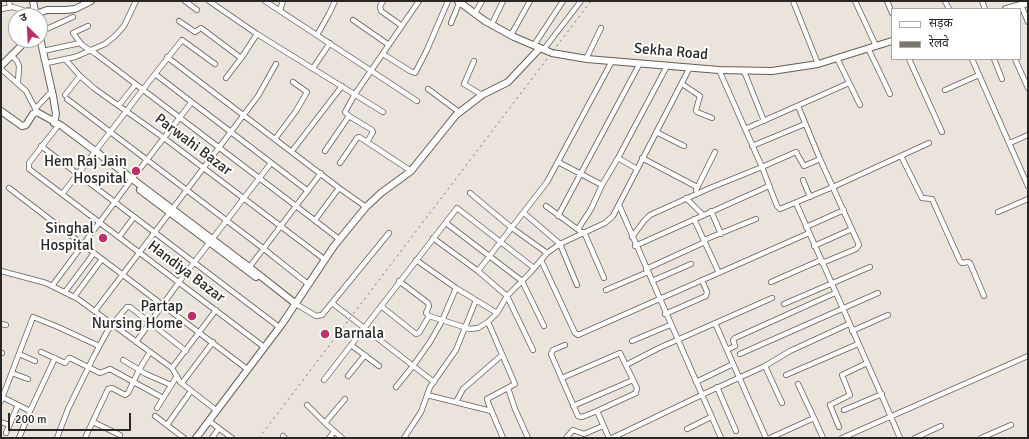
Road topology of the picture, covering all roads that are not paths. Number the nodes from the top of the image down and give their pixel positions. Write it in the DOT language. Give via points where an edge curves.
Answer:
graph roads {
  1 [pos="9,1"];
  2 [pos="91,1"];
  3 [pos="136,1"];
  4 [pos="185,1"];
  5 [pos="209,1"];
  6 [pos="265,1"];
  7 [pos="283,1"];
  8 [pos="335,1"];
  9 [pos="383,1"];
  10 [pos="419,1"];
  11 [pos="448,1"];
  12 [pos="459,1"];
  13 [pos="482,1"];
  14 [pos="503,1"];
  15 [pos="530,1"];
  16 [pos="563,1"];
  17 [pos="582,1"];
  18 [pos="793,1"];
  19 [pos="855,1"];
  20 [pos="886,1"];
  21 [pos="1026,3"];
  22 [pos="10,7"];
  23 [pos="1,8"];
  24 [pos="14,8"];
  25 [pos="1009,8"];
  26 [pos="48,10"];
  27 [pos="197,10"];
  28 [pos="280,10"];
  29 [pos="891,11"];
  30 [pos="475,14"];
  31 [pos="73,17"];
  32 [pos="353,20"];
  33 [pos="179,21"];
  34 [pos="1028,22"];
  35 [pos="451,24"];
  36 [pos="492,24"];
  37 [pos="88,26"];
  38 [pos="402,26"];
  39 [pos="48,28"];
  40 [pos="601,28"];
  41 [pos="257,34"];
  42 [pos="317,35"];
  43 [pos="512,35"];
  44 [pos="891,41"];
  45 [pos="80,43"];
  46 [pos="330,43"];
  47 [pos="389,45"];
  48 [pos="876,46"];
  49 [pos="18,48"];
  50 [pos="42,48"];
  51 [pos="540,48"];
  52 [pos="868,48"];
  53 [pos="43,51"];
  54 [pos="91,51"];
  55 [pos="383,54"];
  56 [pos="11,55"];
  57 [pos="167,57"];
  58 [pos="241,58"];
  59 [pos="837,58"];
  60 [pos="586,59"];
  61 [pos="66,60"];
  62 [pos="909,60"];
  63 [pos="972,60"];
  64 [pos="994,60"];
  65 [pos="1015,60"];
  66 [pos="474,61"];
  67 [pos="612,61"];
  68 [pos="47,63"];
  69 [pos="640,63"];
  70 [pos="215,64"];
  71 [pos="276,64"];
  72 [pos="818,64"];
  73 [pos="667,66"];
  74 [pos="690,67"];
  75 [pos="1,68"];
  76 [pos="313,68"];
  77 [pos="719,70"];
  78 [pos="371,71"];
  79 [pos="744,71"];
  80 [pos="155,74"];
  81 [pos="979,75"];
  82 [pos="80,76"];
  83 [pos="226,78"];
  84 [pos="1002,79"];
  85 [pos="293,82"];
  86 [pos="18,83"];
  87 [pos="849,83"];
  88 [pos="135,84"];
  89 [pos="682,84"];
  90 [pos="342,86"];
  91 [pos="1028,88"];
  92 [pos="428,89"];
  93 [pos="52,90"];
  94 [pos="143,90"];
  95 [pos="945,90"];
  96 [pos="355,94"];
  97 [pos="890,94"];
  98 [pos="482,95"];
  99 [pos="417,101"];
  100 [pos="191,103"];
  101 [pos="119,105"];
  102 [pos="860,105"];
  103 [pos="798,106"];
  104 [pos="1,110"];
  105 [pos="36,110"];
  106 [pos="126,110"];
  107 [pos="383,112"];
  108 [pos="459,112"];
  109 [pos="244,115"];
  110 [pos="349,116"];
  111 [pos="179,118"];
  112 [pos="712,118"];
  113 [pos="764,121"];
  114 [pos="805,124"];
  115 [pos="56,125"];
  116 [pos="745,129"];
  117 [pos="110,132"];
  118 [pos="231,132"];
  119 [pos="656,132"];
  120 [pos="942,132"];
  121 [pos="1028,134"];
  122 [pos="164,138"];
  123 [pos="275,139"];
  124 [pos="367,142"];
  125 [pos="929,143"];
  126 [pos="1010,143"];
  127 [pos="41,146"];
  128 [pos="684,146"];
  129 [pos="752,146"];
  130 [pos="219,148"];
  131 [pos="292,151"];
  132 [pos="325,151"];
  133 [pos="715,152"];
  134 [pos="94,153"];
  135 [pos="901,156"];
  136 [pos="618,158"];
  137 [pos="642,158"];
  138 [pos="820,159"];
  139 [pos="147,160"];
  140 [pos="558,162"];
  141 [pos="271,163"];
  142 [pos="340,163"];
  143 [pos="762,167"];
  144 [pos="204,168"];
  145 [pos="637,169"];
  146 [pos="411,171"];
  147 [pos="321,173"];
  148 [pos="581,173"];
  149 [pos="78,174"];
  150 [pos="259,178"];
  151 [pos="131,180"];
  152 [pos="803,180"];
  153 [pos="602,185"];
  154 [pos="769,186"];
  155 [pos="1028,186"];
  156 [pos="697,187"];
  157 [pos="833,187"];
  158 [pos="10,188"];
  159 [pos="339,188"];
  160 [pos="186,190"];
  161 [pos="308,190"];
  162 [pos="63,193"];
  163 [pos="470,193"];
  164 [pos="693,195"];
  165 [pos="810,197"];
  166 [pos="244,198"];
  167 [pos="686,198"];
  168 [pos="1028,199"];
  169 [pos="115,202"];
  170 [pos="796,204"];
  171 [pos="618,205"];
  172 [pos="296,206"];
  173 [pos="546,206"];
  174 [pos="366,207"];
  175 [pos="171,210"];
  176 [pos="844,210"];
  177 [pos="711,211"];
  178 [pos="998,212"];
  179 [pos="524,213"];
  180 [pos="703,215"];
  181 [pos="558,216"];
  182 [pos="134,217"];
  183 [pos="694,219"];
  184 [pos="756,219"];
  185 [pos="315,220"];
  186 [pos="226,221"];
  187 [pos="100,222"];
  188 [pos="446,223"];
  189 [pos="281,226"];
  190 [pos="806,226"];
  191 [pos="512,228"];
  192 [pos="578,229"];
  193 [pos="852,229"];
  194 [pos="154,232"];
  195 [pos="584,232"];
  196 [pos="389,233"];
  197 [pos="809,233"];
  198 [pos="720,234"];
  199 [pos="632,237"];
  200 [pos="119,238"];
  201 [pos="434,238"];
  202 [pos="339,239"];
  203 [pos="212,241"];
  204 [pos="705,241"];
  205 [pos="501,242"];
  206 [pos="560,244"];
  207 [pos="82,245"];
  208 [pos="636,246"];
  209 [pos="814,246"];
  210 [pos="264,249"];
  211 [pos="138,252"];
  212 [pos="547,253"];
  213 [pos="94,254"];
  214 [pos="490,257"];
  215 [pos="102,259"];
  216 [pos="324,259"];
  217 [pos="416,260"];
  218 [pos="541,260"];
  219 [pos="821,262"];
  220 [pos="195,263"];
  221 [pos="690,264"];
  222 [pos="870,267"];
  223 [pos="248,268"];
  224 [pos="534,268"];
  225 [pos="478,271"];
  226 [pos="647,271"];
  227 [pos="1,272"];
  228 [pos="719,273"];
  229 [pos="122,275"];
  230 [pos="604,278"];
  231 [pos="702,280"];
  232 [pos="522,281"];
  233 [pos="652,281"];
  234 [pos="179,282"];
  235 [pos="399,282"];
  236 [pos="771,282"];
  237 [pos="830,283"];
  238 [pos="308,284"];
  239 [pos="577,285"];
  240 [pos="52,286"];
  241 [pos="456,288"];
  242 [pos="606,290"];
  243 [pos="65,292"];
  244 [pos="835,293"];
  245 [pos="878,294"];
  246 [pos="507,296"];
  247 [pos="984,296"];
  248 [pos="74,297"];
  249 [pos="772,298"];
  250 [pos="660,299"];
  251 [pos="476,300"];
  252 [pos="332,303"];
  253 [pos="784,304"];
  254 [pos="163,305"];
  255 [pos="295,305"];
  256 [pos="381,306"];
  257 [pos="842,308"];
  258 [pos="216,310"];
  259 [pos="95,311"];
  260 [pos="497,313"];
  261 [pos="665,314"];
  262 [pos="888,315"];
  263 [pos="429,316"];
  264 [pos="442,321"];
  265 [pos="488,322"];
  266 [pos="150,323"];
  267 [pos="715,323"];
  268 [pos="112,324"];
  269 [pos="849,324"];
  270 [pos="670,325"];
  271 [pos="544,326"];
  272 [pos="279,327"];
  273 [pos="364,328"];
  274 [pos="466,328"];
  275 [pos="852,331"];
  276 [pos="199,332"];
  277 [pos="677,340"];
  278 [pos="632,341"];
  279 [pos="136,342"];
  280 [pos="213,342"];
  281 [pos="858,344"];
  282 [pos="351,345"];
  283 [pos="565,345"];
  284 [pos="99,346"];
  285 [pos="264,347"];
  286 [pos="533,350"];
  287 [pos="727,350"];
  288 [pos="186,351"];
  289 [pos="42,352"];
  290 [pos="150,352"];
  291 [pos="19,354"];
  292 [pos="740,354"];
  293 [pos="365,355"];
  294 [pos="502,355"];
  295 [pos="1028,356"];
  296 [pos="55,358"];
  297 [pos="123,360"];
  298 [pos="35,361"];
  299 [pos="867,363"];
  300 [pos="733,364"];
  301 [pos="626,365"];
  302 [pos="379,366"];
  303 [pos="413,366"];
  304 [pos="765,366"];
  305 [pos="88,368"];
  306 [pos="172,368"];
  307 [pos="247,369"];
  308 [pos="139,370"];
  309 [pos="12,373"];
  310 [pos="786,374"];
  311 [pos="177,376"];
  312 [pos="348,376"];
  313 [pos="28,378"];
  314 [pos="562,378"];
  315 [pos="738,378"];
  316 [pos="324,380"];
  317 [pos="633,380"];
  318 [pos="434,382"];
  319 [pos="696,382"];
  320 [pos="133,383"];
  321 [pos="182,384"];
  322 [pos="798,384"];
  323 [pos="171,386"];
  324 [pos="396,387"];
  325 [pos="717,387"];
  326 [pos="508,388"];
  327 [pos="191,391"];
  328 [pos="427,394"];
  329 [pos="882,394"];
  330 [pos="701,395"];
  331 [pos="163,398"];
  332 [pos="345,398"];
  333 [pos="2,399"];
  334 [pos="456,402"];
  335 [pos="782,402"];
  336 [pos="18,405"];
  337 [pos="307,405"];
  338 [pos="573,406"];
  339 [pos="157,408"];
  340 [pos="216,410"];
  341 [pos="844,410"];
  342 [pos="30,411"];
  343 [pos="491,411"];
  344 [pos="597,412"];
  345 [pos="155,416"];
  346 [pos="711,417"];
  347 [pos="892,417"];
  348 [pos="814,418"];
  349 [pos="209,421"];
  350 [pos="1,422"];
  351 [pos="92,422"];
  352 [pos="325,423"];
  353 [pos="9,425"];
  354 [pos="167,425"];
  355 [pos="1011,425"];
  356 [pos="603,426"];
  357 [pos="941,426"];
  358 [pos="839,427"];
  359 [pos="219,428"];
  360 [pos="687,429"];
  361 [pos="736,431"];
  362 [pos="334,432"];
  363 [pos="6,433"];
  364 [pos="120,434"];
  365 [pos="19,438"];
  366 [pos="57,438"];
  367 [pos="85,438"];
  368 [pos="184,438"];
  369 [pos="196,438"];
  370 [pos="212,438"];
  371 [pos="232,438"];
  372 [pos="329,438"];
  373 [pos="342,438"];
  374 [pos="404,438"];
  375 [pos="503,438"];
  376 [pos="528,438"];
  377 [pos="566,438"];
  378 [pos="609,438"];
  379 [pos="612,438"];
  380 [pos="721,438"];
  381 [pos="766,438"];
  382 [pos="770,438"];
  383 [pos="824,438"];
  384 [pos="842,438"];
  385 [pos="898,438"];
  386 [pos="915,438"];
  387 [pos="981,438"];
  1 -- 22 [label="street"];
  2 -- 26 [label="street" via="75,9"];
  3 -- 54 [label="street" via="119,32 105,44"];
  4 -- 27 [label="street"];
  5 -- 41 [label="street"];
  6 -- 28 [label="street"];
  7 -- 28 [label="street"];
  8 -- 42 [label="street"];
  9 -- 38 [label="street" via="381,11"];
  10 -- 38 [label="street"];
  11 -- 55 [label="street" via="415,73"];
  12 -- 30 [label="street, Sekha Road"];
  12 -- 35 [label="street"];
  13 -- 30 [label="street"];
  14 -- 36 [label="street"];
  15 -- 43 [label="street"];
  16 -- 51 [label="street"];
  17 -- 51 [label="street"];
  18 -- 72 [label="street"];
  19 -- 48 [label="street"];
  20 -- 29 [label="street"];
  21 -- 25 [label="street"];
  21 -- 34 [label="street"];
  22 -- 23 [label="street"];
  22 -- 24 [label="street"];
  28 -- 42 [label="street"];
  30 -- 36 [label="street, Sekha Road"];
  31 -- 39 [label="street"];
  32 -- 47 [label="street"];
  33 -- 58 [label="street" via="195,32 201,28"];
  36 -- 43 [label="street, Sekha Road"];
  37 -- 45 [label="street" via="73,33"];
  38 -- 47 [label="street"];
  40 -- 60 [label="street"];
  41 -- 58 [label="street"];
  41 -- 76 [label="street"];
  42 -- 46 [label="street"];
  43 -- 51 [label="street, Sekha Road"];
  44 -- 48 [label="street, Sekha Road"];
  45 -- 53 [label="street"];
  45 -- 54 [label="street"];
  46 -- 76 [label="street"];
  46 -- 78 [label="street"];
  47 -- 55 [label="street"];
  48 -- 52 [label="street, Sekha Road"];
  49 -- 56 [label="street"];
  50 -- 53 [label="street"];
  51 -- 60 [label="street, Sekha Road" via="552,53"];
  51 -- 98 [label="street" via="508,82"];
  52 -- 59 [label="street, Sekha Road"];
  52 -- 97 [label="street"];
  53 -- 68 [label="street"];
  54 -- 61 [label="street"];
  54 -- 88 [label="street"];
  55 -- 78 [label="street"];
  56 -- 75 [label="street"];
  56 -- 86 [label="street" via="19,66"];
  57 -- 70 [label="street" via="182,40"];
  57 -- 80 [label="street"];
  57 -- 109 [label="street"];
  58 -- 83 [label="street"];
  59 -- 72 [label="street, Sekha Road"];
  59 -- 87 [label="street"];
  60 -- 67 [label="street, Sekha Road"];
  61 -- 68 [label="street"];
  61 -- 82 [label="street, Parwahi Bazar"];
  62 -- 120 [label="street"];
  63 -- 81 [label="street"];
  64 -- 84 [label="street"];
  65 -- 91 [label="street"];
  66 -- 98 [label="street" via="464,84"];
  67 -- 69 [label="street, Sekha Road"];
  67 -- 140 [label="street"];
  68 -- 93 [label="street"];
  69 -- 73 [label="street, Sekha Road"];
  69 -- 148 [label="street"];
  71 -- 109 [label="street"];
  72 -- 79 [label="street, Sekha Road" via="781,71"];
  73 -- 74 [label="street, Sekha Road"];
  73 -- 136 [label="street"];
  74 -- 77 [label="street, Sekha Road"];
  74 -- 89 [label="street"];
  75 -- 86 [label="street"];
  76 -- 90 [label="street"];
  77 -- 79 [label="street, Sekha Road"];
  77 -- 116 [label="street"];
  78 -- 96 [label="street"];
  78 -- 99 [label="street"];
  79 -- 113 [label="street"];
  80 -- 94 [label="street"];
  80 -- 100 [label="street"];
  81 -- 95 [label="street"];
  81 -- 126 [label="street"];
  82 -- 101 [label="street, Parwahi Bazar"];
  82 -- 117 [label="street" via="66,97"];
  85 -- 123 [label="street" via="307,92"];
  86 -- 105 [label="street" via="26,91"];
  87 -- 102 [label="street"];
  87 -- 103 [label="street"];
  88 -- 94 [label="street"];
  88 -- 101 [label="street"];
  89 -- 112 [label="street" via="700,96 697,112"];
  89 -- 119 [label="street"];
  90 -- 96 [label="street"];
  90 -- 131 [label="street"];
  92 -- 108 [label="street"];
  93 -- 105 [label="street"];
  93 -- 115 [label="street"];
  94 -- 106 [label="street"];
  94 -- 111 [label="street"];
  96 -- 107 [label="street"];
  96 -- 110 [label="street" via="345,110"];
  98 -- 108 [label="street"];
  100 -- 111 [label="street"];
  100 -- 118 [label="street"];
  101 -- 106 [label="street, Parwahi Bazar"];
  103 -- 113 [label="street"];
  103 -- 114 [label="street"];
  104 -- 105 [label="street" via="23,126"];
  105 -- 115 [label="street"];
  106 -- 117 [label="street"];
  106 -- 122 [label="street, Parwahi Bazar"];
  108 -- 146 [label="street" via="447,123"];
  109 -- 118 [label="street"];
  109 -- 123 [label="street"];
  110 -- 124 [label="street" via="372,130"];
  110 -- 132 [label="street"];
  111 -- 122 [label="street"];
  111 -- 130 [label="street"];
  113 -- 116 [label="street"];
  114 -- 129 [label="street"];
  114 -- 138 [label="street"];
  115 -- 127 [label="street"];
  115 -- 134 [label="street"];
  116 -- 129 [label="street"];
  117 -- 134 [label="street"];
  117 -- 139 [label="street"];
  118 -- 130 [label="street"];
  118 -- 141 [label="street"];
  119 -- 128 [label="street"];
  119 -- 137 [label="street"];
  121 -- 126 [label="street"];
  122 -- 139 [label="street"];
  122 -- 144 [label="street, Parwahi Bazar"];
  123 -- 131 [label="street"];
  124 -- 142 [label="street" via="359,137"];
  124 -- 146 [label="street"];
  125 -- 135 [label="street"];
  126 -- 155 [label="street"];
  127 -- 149 [label="street"];
  127 -- 162 [label="street, Handiya Bazar" via="29,163 30,169"];
  129 -- 143 [label="street"];
  130 -- 144 [label="street"];
  130 -- 150 [label="street"];
  131 -- 147 [label="street"];
  133 -- 156 [label="street"];
  134 -- 149 [label="street"];
  134 -- 151 [label="street"];
  135 -- 157 [label="street"];
  135 -- 247 [label="street" via="922,197 932,198 960,261 970,263"];
  136 -- 145 [label="street"];
  136 -- 153 [label="street"];
  137 -- 145 [label="street"];
  137 -- 156 [label="street"];
  138 -- 143 [label="street" via="804,166 796,152"];
  138 -- 157 [label="street"];
  139 -- 151 [label="street"];
  139 -- 160 [label="street"];
  140 -- 148 [label="street"];
  140 -- 179 [label="street"];
  141 -- 150 [label="street"];
  141 -- 161 [label="street"];
  143 -- 154 [label="street"];
  143 -- 164 [label="street"];
  144 -- 160 [label="street"];
  144 -- 166 [label="street, Parwahi Bazar"];
  145 -- 171 [label="street"];
  146 -- 174 [label="street"];
  147 -- 159 [label="street"];
  147 -- 161 [label="street"];
  148 -- 153 [label="street"];
  148 -- 181 [label="street"];
  149 -- 162 [label="street"];
  149 -- 169 [label="street"];
  150 -- 166 [label="street"];
  150 -- 172 [label="street"];
  151 -- 169 [label="street"];
  151 -- 175 [label="street"];
  152 -- 165 [label="street"];
  153 -- 192 [label="street"];
  154 -- 170 [label="street" via="779,209"];
  154 -- 177 [label="street"];
  156 -- 164 [label="street"];
  157 -- 165 [label="street"];
  157 -- 176 [label="street"];
  158 -- 207 [label="street"];
  159 -- 174 [label="street"];
  159 -- 185 [label="street"];
  160 -- 175 [label="street"];
  160 -- 186 [label="street"];
  161 -- 172 [label="street"];
  162 -- 187 [label="street, Handiya Bazar"];
  163 -- 191 [label="street"];
  164 -- 167 [label="street"];
  165 -- 170 [label="street"];
  166 -- 186 [label="street"];
  166 -- 189 [label="street, Parwahi Bazar"];
  167 -- 180 [label="street"];
  167 -- 199 [label="street" via="648,217"];
  168 -- 178 [label="street"];
  169 -- 182 [label="street"];
  169 -- 187 [label="street"];
  170 -- 190 [label="street"];
  171 -- 195 [label="street" via="608,221"];
  171 -- 199 [label="street"];
  172 -- 185 [label="street"];
  172 -- 189 [label="street"];
  173 -- 181 [label="street"];
  174 -- 202 [label="street"];
  175 -- 194 [label="street"];
  175 -- 203 [label="street"];
  176 -- 190 [label="street"];
  176 -- 193 [label="street"];
  177 -- 180 [label="street"];
  177 -- 198 [label="street"];
  179 -- 191 [label="street"];
  179 -- 206 [label="street"];
  180 -- 183 [label="street"];
  181 -- 192 [label="street"];
  182 -- 194 [label="street"];
  182 -- 200 [label="street"];
  183 -- 204 [label="street"];
  183 -- 208 [label="street"];
  184 -- 198 [label="street"];
  185 -- 202 [label="street"];
  186 -- 203 [label="street"];
  186 -- 210 [label="street"];
  187 -- 200 [label="street, Handiya Bazar"];
  187 -- 207 [label="street"];
  188 -- 201 [label="street"];
  188 -- 205 [label="street" via="458,208"];
  188 -- 214 [label="street"];
  189 -- 210 [label="street"];
  189 -- 216 [label="street, Parwahi Bazar"];
  190 -- 197 [label="street"];
  191 -- 205 [label="street"];
  191 -- 212 [label="street"];
  192 -- 195 [label="street"];
  193 -- 209 [label="street"];
  193 -- 219 [label="street" via="858,247"];
  194 -- 211 [label="street"];
  194 -- 220 [label="street"];
  195 -- 206 [label="street"];
  195 -- 230 [label="street"];
  196 -- 252 [label="street"];
  197 -- 209 [label="street"];
  197 -- 228 [label="street"];
  198 -- 204 [label="street"];
  199 -- 208 [label="street"];
  200 -- 211 [label="street, Handiya Bazar"];
  201 -- 217 [label="street"];
  201 -- 225 [label="street"];
  202 -- 216 [label="street"];
  203 -- 220 [label="street"];
  203 -- 223 [label="street"];
  204 -- 226 [label="street"];
  204 -- 228 [label="street"];
  205 -- 214 [label="street"];
  205 -- 224 [label="street"];
  206 -- 212 [label="street"];
  206 -- 239 [label="street"];
  207 -- 213 [label="street"];
  207 -- 240 [label="street"];
  208 -- 226 [label="street"];
  209 -- 219 [label="street"];
  210 -- 223 [label="street"];
  210 -- 238 [label="street"];
  211 -- 229 [label="street"];
  211 -- 234 [label="street, Handiya Bazar"];
  212 -- 218 [label="street"];
  213 -- 215 [label="street"];
  213 -- 243 [label="street"];
  214 -- 225 [label="street"];
  214 -- 232 [label="street"];
  215 -- 229 [label="street"];
  215 -- 248 [label="street"];
  216 -- 238 [label="street"];
  217 -- 235 [label="street"];
  217 -- 241 [label="street"];
  218 -- 224 [label="street"];
  218 -- 250 [label="street" via="578,335"];
  219 -- 236 [label="street"];
  219 -- 237 [label="street"];
  220 -- 234 [label="street"];
  220 -- 272 [label="street"];
  221 -- 233 [label="street"];
  222 -- 237 [label="street"];
  223 -- 255 [label="street"];
  224 -- 232 [label="street"];
  225 -- 246 [label="street"];
  226 -- 233 [label="street"];
  226 -- 242 [label="street"];
  227 -- 240 [label="street"];
  228 -- 231 [label="street"];
  229 -- 254 [label="street"];
  229 -- 259 [label="street"];
  231 -- 250 [label="street"];
  231 -- 261 [label="street" via="707,295"];
  232 -- 246 [label="street"];
  232 -- 271 [label="street"];
  233 -- 250 [label="street"];
  234 -- 254 [label="street"];
  234 -- 258 [label="street, Handiya Bazar"];
  235 -- 256 [label="street"];
  235 -- 263 [label="street" via="428,303 426,313"];
  237 -- 244 [label="street"];
  237 -- 253 [label="street"];
  238 -- 255 [label="street"];
  240 -- 243 [label="street"];
  241 -- 251 [label="street"];
  241 -- 264 [label="street"];
  243 -- 248 [label="street"];
  244 -- 257 [label="street"];
  244 -- 287 [label="street" via="735,338 735,346"];
  245 -- 257 [label="street"];
  246 -- 260 [label="street"];
  246 -- 286 [label="street"];
  248 -- 259 [label="street"];
  249 -- 267 [label="street"];
  250 -- 261 [label="street"];
  251 -- 260 [label="street"];
  251 -- 274 [label="street"];
  252 -- 255 [label="street" via="318,316"];
  252 -- 273 [label="street"];
  254 -- 266 [label="street"];
  254 -- 276 [label="street"];
  255 -- 272 [label="street"];
  256 -- 263 [label="street" via="416,334"];
  256 -- 273 [label="street"];
  257 -- 269 [label="street"];
  257 -- 292 [label="street"];
  258 -- 276 [label="street"];
  258 -- 285 [label="street, Handiya Bazar"];
  259 -- 268 [label="street"];
  260 -- 265 [label="street"];
  261 -- 270 [label="street"];
  262 -- 275 [label="street"];
  263 -- 264 [label="street"];
  264 -- 274 [label="street"];
  264 -- 303 [label="street"];
  265 -- 274 [label="street" via="476,329"];
  265 -- 294 [label="street"];
  266 -- 268 [label="street" via="128,306"];
  266 -- 279 [label="street"];
  266 -- 288 [label="street"];
  267 -- 277 [label="street"];
  267 -- 287 [label="street"];
  268 -- 279 [label="street"];
  268 -- 284 [label="street"];
  269 -- 275 [label="street"];
  269 -- 304 [label="street" via="790,351"];
  270 -- 277 [label="street"];
  270 -- 278 [label="street"];
  272 -- 285 [label="street"];
  273 -- 282 [label="street"];
  273 -- 303 [label="street"];
  274 -- 318 [label="street" via="452,356"];
  275 -- 281 [label="street"];
  276 -- 280 [label="street"];
  276 -- 288 [label="street"];
  277 -- 301 [label="street"];
  277 -- 319 [label="street"];
  279 -- 290 [label="street"];
  280 -- 307 [label="street"];
  280 -- 321 [label="street"];
  281 -- 299 [label="street"];
  281 -- 310 [label="street"];
  282 -- 293 [label="street"];
  282 -- 316 [label="street"];
  283 -- 314 [label="street" via="551,352"];
  284 -- 291 [label="street" via="34,317"];
  284 -- 305 [label="street"];
  285 -- 307 [label="street"];
  287 -- 300 [label="street"];
  288 -- 306 [label="street"];
  289 -- 296 [label="street"];
  290 -- 306 [label="street"];
  290 -- 308 [label="street"];
  291 -- 298 [label="street"];
  291 -- 309 [label="street"];
  293 -- 302 [label="street"];
  293 -- 312 [label="street"];
  294 -- 326 [label="street" via="515,384"];
  294 -- 334 [label="street" via="462,389"];
  295 -- 347 [label="street"];
  296 -- 305 [label="street" via="65,363 69,358"];
  296 -- 342 [label="street"];
  297 -- 308 [label="street"];
  299 -- 329 [label="street"];
  299 -- 358 [label="street" via="842,375 850,395 830,405"];
  300 -- 315 [label="street"];
  300 -- 319 [label="street"];
  301 -- 314 [label="street" via="620,353"];
  301 -- 317 [label="street"];
  303 -- 318 [label="street"];
  303 -- 324 [label="street"];
  304 -- 315 [label="street"];
  304 -- 335 [label="street"];
  305 -- 320 [label="street" via="102,373 110,369"];
  305 -- 366 [label="street"];
  306 -- 311 [label="street"];
  307 -- 340 [label="street"];
  308 -- 320 [label="street"];
  308 -- 323 [label="street"];
  309 -- 313 [label="street"];
  309 -- 333 [label="street"];
  311 -- 321 [label="street"];
  311 -- 323 [label="street"];
  314 -- 338 [label="street"];
  315 -- 325 [label="street"];
  315 -- 381 [label="street"];
  317 -- 338 [label="street"];
  317 -- 344 [label="street" via="637,389 636,394"];
  318 -- 328 [label="street"];
  319 -- 330 [label="street"];
  320 -- 331 [label="street"];
  320 -- 351 [label="street" via="126,395 112,388 108,389"];
  321 -- 327 [label="street"];
  322 -- 348 [label="street"];
  323 -- 331 [label="street"];
  325 -- 330 [label="street"];
  325 -- 361 [label="street"];
  326 -- 343 [label="street" via="487,398"];
  326 -- 376 [label="street"];
  327 -- 340 [label="street"];
  327 -- 354 [label="street"];
  328 -- 334 [label="street"];
  328 -- 374 [label="street" via="421,412"];
  329 -- 341 [label="street"];
  329 -- 347 [label="street"];
  330 -- 346 [label="street"];
  330 -- 379 [label="street"];
  331 -- 339 [label="street"];
  332 -- 352 [label="street"];
  333 -- 336 [label="street"];
  334 -- 343 [label="street"];
  336 -- 342 [label="street"];
  336 -- 353 [label="street"];
  337 -- 352 [label="street"];
  338 -- 344 [label="street" via="580,417"];
  340 -- 349 [label="street"];
  342 -- 365 [label="street"];
  343 -- 375 [label="street"];
  344 -- 356 [label="street"];
  345 -- 354 [label="street"];
  346 -- 360 [label="street"];
  346 -- 380 [label="street"];
  347 -- 384 [label="street"];
  347 -- 385 [label="street"];
  348 -- 382 [label="street"];
  348 -- 383 [label="street"];
  349 -- 359 [label="street"];
  349 -- 369 [label="street"];
  350 -- 353 [label="street"];
  351 -- 364 [label="street"];
  351 -- 367 [label="street"];
  352 -- 362 [label="street"];
  353 -- 363 [label="street"];
  354 -- 368 [label="street"];
  355 -- 387 [label="street"];
  356 -- 377 [label="street" via="584,434 573,430"];
  356 -- 378 [label="street"];
  357 -- 386 [label="street"];
  359 -- 370 [label="street"];
  359 -- 371 [label="street"];
  362 -- 372 [label="street"];
  362 -- 373 [label="street"];
}
